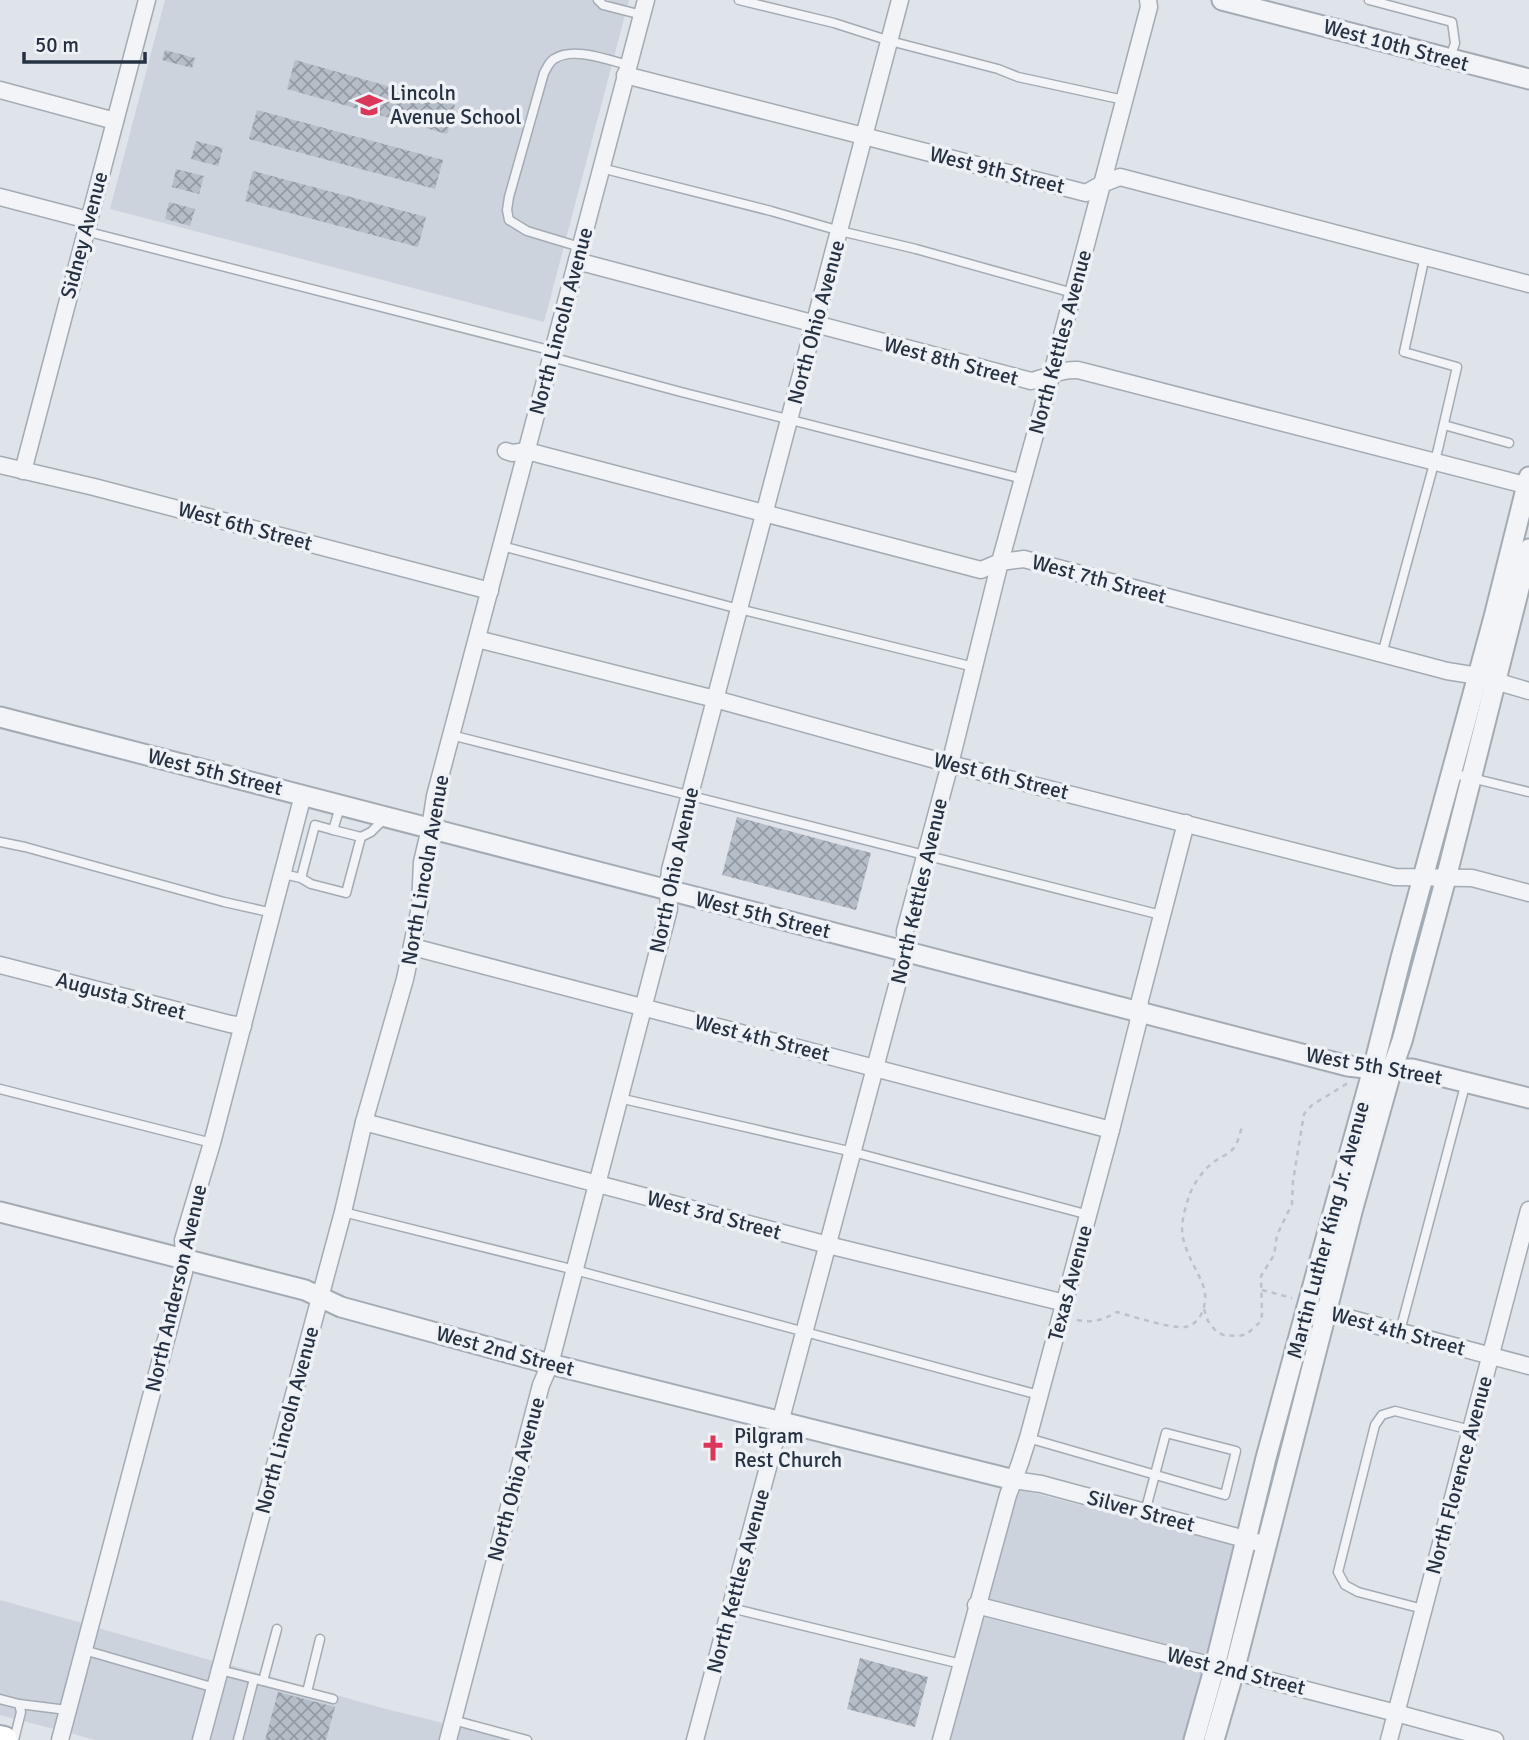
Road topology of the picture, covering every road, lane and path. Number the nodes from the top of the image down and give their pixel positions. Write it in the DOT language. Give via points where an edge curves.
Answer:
graph roads {
  1 [pos="147,0"];
  2 [pos="598,0"];
  3 [pos="739,0"];
  4 [pos="900,0"];
  5 [pos="1148,0"];
  6 [pos="1222,0"];
  7 [pos="1369,0"];
  8 [pos="644,7"];
  9 [pos="890,41"];
  10 [pos="1450,59"];
  11 [pos="627,70"];
  12 [pos="1529,79"];
  13 [pos="0,90"];
  14 [pos="1124,100"];
  15 [pos="115,121"];
  16 [pos="865,136"];
  17 [pos="601,168"];
  18 [pos="1102,184"];
  19 [pos="0,197"];
  20 [pos="87,225"];
  21 [pos="840,231"];
  22 [pos="579,254"];
  23 [pos="1425,257"];
  24 [pos="1529,284"];
  25 [pos="1073,293"];
  26 [pos="814,325"];
  27 [pos="552,354"];
  28 [pos="1052,373"];
  29 [pos="790,420"];
  30 [pos="1444,425"];
  31 [pos="1509,443"];
  32 [pos="506,451"];
  33 [pos="527,451"];
  34 [pos="1434,462"];
  35 [pos="0,465"];
  36 [pos="23,471"];
  37 [pos="1024,479"];
  38 [pos="1528,483"];
  39 [pos="765,514"];
  40 [pos="502,546"];
  41 [pos="1529,550"];
  42 [pos="1000,562"];
  43 [pos="490,591"];
  44 [pos="740,609"];
  45 [pos="477,639"];
  46 [pos="1382,654"];
  47 [pos="974,667"];
  48 [pos="1487,679"];
  49 [pos="1529,691"];
  50 [pos="715,699"];
  51 [pos="0,717"];
  52 [pos="452,735"];
  53 [pos="950,764"];
  54 [pos="1451,773"];
  55 [pos="1472,778"];
  56 [pos="1529,792"];
  57 [pos="303,795"];
  58 [pos="690,795"];
  59 [pos="341,805"];
  60 [pos="386,817"];
  61 [pos="1186,823"];
  62 [pos="430,828"];
  63 [pos="334,830"];
  64 [pos="292,837"];
  65 [pos="361,837"];
  66 [pos="0,842"];
  67 [pos="310,842"];
  68 [pos="925,856"];
  69 [pos="283,874"];
  70 [pos="1423,877"];
  71 [pos="301,878"];
  72 [pos="1446,878"];
  73 [pos="668,890"];
  74 [pos="1529,893"];
  75 [pos="273,913"];
  76 [pos="1161,915"];
  77 [pos="413,947"];
  78 [pos="906,952"];
  79 [pos="0,965"];
  80 [pos="642,1008"];
  81 [pos="1139,1012"];
  82 [pos="243,1026"];
  83 [pos="875,1067"];
  84 [pos="1382,1069"];
  85 [pos="1353,1080"];
  86 [pos="1466,1082"];
  87 [pos="0,1089"];
  88 [pos="620,1098"];
  89 [pos="1529,1098"];
  90 [pos="364,1122"];
  91 [pos="1242,1126"];
  92 [pos="1111,1130"];
  93 [pos="212,1143"];
  94 [pos="853,1152"];
  95 [pos="598,1184"];
  96 [pos="1529,1210"];
  97 [pos="0,1212"];
  98 [pos="343,1212"];
  99 [pos="1089,1215"];
  100 [pos="1526,1231"];
  101 [pos="828,1245"];
  102 [pos="185,1261"];
  103 [pos="575,1270"];
  104 [pos="1262,1290"];
  105 [pos="319,1297"];
  106 [pos="1065,1303"];
  107 [pos="1302,1303"];
  108 [pos="1203,1309"];
  109 [pos="1327,1312"];
  110 [pos="1074,1320"];
  111 [pos="805,1331"];
  112 [pos="1400,1331"];
  113 [pos="1490,1355"];
  114 [pos="550,1364"];
  115 [pos="1529,1366"];
  116 [pos="1039,1395"];
  117 [pos="780,1422"];
  118 [pos="1471,1430"];
  119 [pos="1028,1438"];
  120 [pos="1155,1475"];
  121 [pos="1014,1480"];
  122 [pos="1145,1512"];
  123 [pos="1246,1539"];
  124 [pos="1267,1544"];
  125 [pos="976,1605"];
  126 [pos="731,1608"];
  127 [pos="1423,1609"];
  128 [pos="277,1629"];
  129 [pos="320,1639"];
  130 [pos="83,1650"];
  131 [pos="961,1664"];
  132 [pos="1225,1669"];
  133 [pos="220,1670"];
  134 [pos="259,1680"];
  135 [pos="215,1688"];
  136 [pos="307,1692"];
  137 [pos="0,1699"];
  138 [pos="333,1699"];
  139 [pos="19,1704"];
  140 [pos="67,1710"];
  141 [pos="1396,1713"];
  142 [pos="453,1720"];
  143 [pos="14,1740"];
  144 [pos="60,1740"];
  145 [pos="201,1740"];
  146 [pos="238,1740"];
  147 [pos="448,1740"];
  148 [pos="527,1740"];
  149 [pos="695,1740"];
  150 [pos="941,1740"];
  151 [pos="1194,1740"];
  152 [pos="1214,1740"];
  153 [pos="1389,1740"];
  154 [pos="1492,1740"];
  1 -- 15 [label="street, Sidney Avenue"];
  2 -- 8 [label="lane" via="603,5"];
  3 -- 9 [label="lane"];
  4 -- 9 [label="street, North Ohio Avenue"];
  5 -- 14 [label="street, North Kettles Avenue"];
  6 -- 10 [label="street, West 10th Street"];
  7 -- 10 [label="lane" via="1452,22 1455,43"];
  8 -- 11 [label="street, North Lincoln Avenue"];
  9 -- 14 [label="lane" via="1018,77"];
  9 -- 16 [label="street, North Ohio Avenue"];
  10 -- 12 [label="street, West 10th Street"];
  11 -- 16 [label="street, West 9th Street"];
  11 -- 17 [label="street, North Lincoln Avenue"];
  11 -- 22 [label="lane" via="583,54 568,54 549,64 509,197 509,220"];
  13 -- 15 [label="street"];
  14 -- 18 [label="street, North Kettles Avenue"];
  15 -- 20 [label="street, Sidney Avenue"];
  16 -- 18 [label="street, West 9th Street" via="1086,193"];
  16 -- 21 [label="street, North Ohio Avenue"];
  17 -- 21 [label="lane"];
  17 -- 22 [label="street, North Lincoln Avenue"];
  18 -- 23 [label="street, West 9th Street" via="1120,177"];
  18 -- 25 [label="street, North Kettles Avenue"];
  19 -- 20 [label="street"];
  20 -- 27 [label="lane"];
  20 -- 36 [label="street, Sidney Avenue"];
  21 -- 25 [label="lane"];
  21 -- 26 [label="street, North Ohio Avenue"];
  22 -- 26 [label="street, West 8th Street"];
  22 -- 27 [label="street, North Lincoln Avenue"];
  23 -- 24 [label="street, West 9th Street"];
  23 -- 30 [label="lane" via="1404,352 1457,367"];
  25 -- 28 [label="street, North Kettles Avenue"];
  26 -- 28 [label="street, West 8th Street" via="1031,381"];
  26 -- 29 [label="street, North Ohio Avenue"];
  27 -- 29 [label="lane"];
  27 -- 33 [label="street, North Lincoln Avenue"];
  28 -- 34 [label="street, West 8th Street" via="1077,370"];
  28 -- 37 [label="street, North Kettles Avenue"];
  29 -- 37 [label="lane"];
  29 -- 39 [label="street, North Ohio Avenue"];
  30 -- 31 [label="lane"];
  30 -- 34 [label="lane"];
  32 -- 33 [label="street, West 7th Street"];
  33 -- 39 [label="street, West 7th Street"];
  33 -- 40 [label="street, North Lincoln Avenue"];
  34 -- 38 [label="street, West 8th Street"];
  34 -- 46 [label="lane"];
  35 -- 36 [label="street, West 6th Street"];
  36 -- 43 [label="street, West 6th Street"];
  37 -- 42 [label="street, North Kettles Avenue"];
  38 -- 48 [label="street, Martin Luther King Jr. Avenue"];
  39 -- 42 [label="street, West 7th Street" via="981,570"];
  39 -- 44 [label="street, North Ohio Avenue"];
  40 -- 43 [label="street, North Lincoln Avenue"];
  40 -- 44 [label="lane"];
  41 -- 48 [label="street, Martin Luther King Jr. Avenue"];
  42 -- 46 [label="street, West 7th Street" via="1024,559"];
  42 -- 47 [label="street, North Kettles Avenue"];
  43 -- 45 [label="street, North Lincoln Avenue"];
  44 -- 47 [label="lane"];
  44 -- 50 [label="street, North Ohio Avenue"];
  45 -- 50 [label="street, West 6th Street"];
  45 -- 52 [label="street, North Lincoln Avenue"];
  46 -- 48 [label="street, West 7th Street"];
  47 -- 53 [label="street, North Kettles Avenue"];
  48 -- 49 [label="street, West 7th Street"];
  48 -- 54 [label="street, Martin Luther King Jr. Avenue"];
  48 -- 55 [label="street, Martin Luther King Jr. Avenue"];
  50 -- 53 [label="street, West 6th Street"];
  50 -- 58 [label="street, North Ohio Avenue"];
  51 -- 57 [label="street, West 5th Street"];
  52 -- 58 [label="lane"];
  52 -- 62 [label="street, North Lincoln Avenue"];
  53 -- 61 [label="street, West 6th Street"];
  53 -- 68 [label="street, North Kettles Avenue"];
  54 -- 55 [label="lane"];
  54 -- 70 [label="street, Martin Luther King Jr. Avenue"];
  55 -- 56 [label="lane"];
  55 -- 72 [label="street, Martin Luther King Jr. Avenue"];
  57 -- 59 [label="street, West 5th Street"];
  57 -- 64 [label="street, North Anderson Avenue"];
  58 -- 68 [label="lane"];
  58 -- 73 [label="street, North Ohio Avenue"];
  59 -- 60 [label="street, West 5th Street"];
  59 -- 63 [label="lane"];
  60 -- 62 [label="street, West 5th Street"];
  60 -- 65 [label="lane"];
  61 -- 70 [label="street, West 6th Street" via="1395,877"];
  61 -- 76 [label="street, Texas Avenue"];
  62 -- 73 [label="street, West 5th Street"];
  62 -- 77 [label="street, North Lincoln Avenue"];
  63 -- 65 [label="lane"];
  63 -- 67 [label="lane" via="315,825"];
  64 -- 67 [label="lane"];
  64 -- 69 [label="street, North Anderson Avenue"];
  65 -- 71 [label="lane" via="346,893"];
  66 -- 75 [label="lane"];
  67 -- 71 [label="lane"];
  68 -- 76 [label="lane"];
  68 -- 78 [label="street, North Kettles Avenue" via="905,931"];
  69 -- 71 [label="lane"];
  69 -- 75 [label="street, North Anderson Avenue"];
  70 -- 72 [label="street, West 6th Street"];
  70 -- 84 [label="street, Martin Luther King Jr. Avenue"];
  72 -- 74 [label="street, West 6th Street" via="1472,878"];
  72 -- 84 [label="street, Martin Luther King Jr. Avenue" via="1402,1041"];
  73 -- 78 [label="street, West 5th Street"];
  73 -- 80 [label="street, North Ohio Avenue" via="669,909"];
  75 -- 82 [label="street, North Anderson Avenue"];
  76 -- 81 [label="street, Texas Avenue"];
  77 -- 80 [label="street, West 4th Street"];
  77 -- 90 [label="street, North Lincoln Avenue"];
  78 -- 81 [label="street, West 5th Street"];
  78 -- 83 [label="street, North Kettles Avenue"];
  79 -- 82 [label="street, Augusta Street"];
  80 -- 83 [label="street, West 4th Street"];
  80 -- 88 [label="street, North Ohio Avenue"];
  81 -- 84 [label="street, West 5th Street" via="1348,1066"];
  81 -- 92 [label="street, Texas Avenue"];
  82 -- 93 [label="street, North Anderson Avenue"];
  83 -- 92 [label="street, West 4th Street"];
  83 -- 94 [label="street, North Kettles Avenue"];
  84 -- 86 [label="street, West 5th Street" via="1412,1069"];
  84 -- 107 [label="street, Martin Luther King Jr. Avenue"];
  84 -- 109 [label="street, Martin Luther King Jr. Avenue"];
  85 -- 104 [label="path" via="1304,1114 1292,1204 1277,1235 1274,1255 1261,1276"];
  86 -- 89 [label="street, West 5th Street"];
  86 -- 112 [label="lane"];
  87 -- 93 [label="lane"];
  88 -- 94 [label="lane"];
  88 -- 95 [label="street, North Ohio Avenue"];
  90 -- 95 [label="street, West 3rd Street"];
  90 -- 98 [label="street, North Lincoln Avenue"];
  91 -- 108 [label="path" via="1233,1150 1198,1178 1183,1220 1182,1236 1205,1290"];
  92 -- 99 [label="street, Texas Avenue"];
  93 -- 102 [label="street, North Anderson Avenue" via="183,1240"];
  94 -- 99 [label="lane"];
  94 -- 101 [label="street, North Kettles Avenue"];
  95 -- 101 [label="street, West 3rd Street"];
  95 -- 103 [label="street, North Ohio Avenue"];
  96 -- 100 [label="street, North Florence Avenue"];
  97 -- 102 [label="street, West 2nd Street"];
  98 -- 103 [label="lane"];
  98 -- 105 [label="street, North Lincoln Avenue"];
  99 -- 106 [label="street, Texas Avenue"];
  100 -- 113 [label="street, North Florence Avenue"];
  101 -- 106 [label="street, West 3rd Street"];
  101 -- 111 [label="street, North Kettles Avenue"];
  102 -- 105 [label="street, West 2nd Street"];
  102 -- 130 [label="street, North Anderson Avenue"];
  103 -- 111 [label="lane"];
  103 -- 114 [label="street, North Ohio Avenue"];
  104 -- 107 [label="path"];
  104 -- 108 [label="path" via="1262,1315 1247,1334 1223,1335"];
  105 -- 114 [label="street, West 2nd Street"];
  105 -- 133 [label="street, North Lincoln Avenue"];
  106 -- 116 [label="street, Texas Avenue"];
  107 -- 109 [label="street, West 4th Street"];
  107 -- 123 [label="street, Martin Luther King Jr. Avenue"];
  108 -- 110 [label="path" via="1186,1327 1117,1312 1089,1322"];
  109 -- 112 [label="street, West 4th Street"];
  109 -- 124 [label="street, Martin Luther King Jr. Avenue"];
  111 -- 116 [label="lane"];
  111 -- 117 [label="street, North Kettles Avenue"];
  112 -- 113 [label="street, West 4th Street"];
  113 -- 115 [label="street, West 4th Street"];
  113 -- 118 [label="street, North Florence Avenue"];
  114 -- 117 [label="street, West 2nd Street"];
  114 -- 142 [label="street, North Ohio Avenue"];
  116 -- 119 [label="street, Texas Avenue"];
  117 -- 121 [label="street, West 2nd Street"];
  117 -- 126 [label="street, North Kettles Avenue"];
  118 -- 127 [label="street, North Florence Avenue"];
  118 -- 127 [label="lane" via="1395,1411 1382,1415 1375,1425 1338,1572 1345,1585 1359,1592"];
  119 -- 120 [label="lane"];
  119 -- 121 [label="street, Texas Avenue"];
  120 -- 120 [label="lane" via="1167,1433 1236,1451 1225,1495"];
  120 -- 122 [label="lane"];
  121 -- 122 [label="street, Silver Street"];
  121 -- 125 [label="street, Texas Avenue"];
  122 -- 123 [label="street, Silver Street"];
  123 -- 124 [label="street, Silver Street"];
  123 -- 132 [label="street, Martin Luther King Jr. Avenue"];
  124 -- 132 [label="street, Martin Luther King Jr. Avenue"];
  125 -- 131 [label="street, Texas Avenue"];
  125 -- 132 [label="street, West 2nd Street"];
  126 -- 131 [label="lane"];
  126 -- 149 [label="street, North Kettles Avenue"];
  127 -- 141 [label="street, North Florence Avenue"];
  128 -- 134 [label="lane"];
  129 -- 136 [label="lane"];
  130 -- 135 [label="lane"];
  130 -- 140 [label="street, North Anderson Avenue"];
  131 -- 150 [label="street, Texas Avenue"];
  132 -- 141 [label="street, West 2nd Street"];
  132 -- 151 [label="street, Martin Luther King Jr. Avenue"];
  132 -- 152 [label="street, Martin Luther King Jr. Avenue"];
  133 -- 134 [label="lane"];
  133 -- 135 [label="street, North Lincoln Avenue"];
  134 -- 136 [label="lane"];
  134 -- 146 [label="lane"];
  135 -- 145 [label="street, North Lincoln Avenue"];
  136 -- 138 [label="lane"];
  137 -- 139 [label="lane"];
  139 -- 140 [label="lane"];
  139 -- 143 [label="lane"];
  140 -- 144 [label="street, North Anderson Avenue"];
  141 -- 153 [label="street, North Florence Avenue"];
  141 -- 154 [label="street, West 2nd Street"];
  142 -- 147 [label="street, North Ohio Avenue"];
  142 -- 148 [label="lane"];
}
